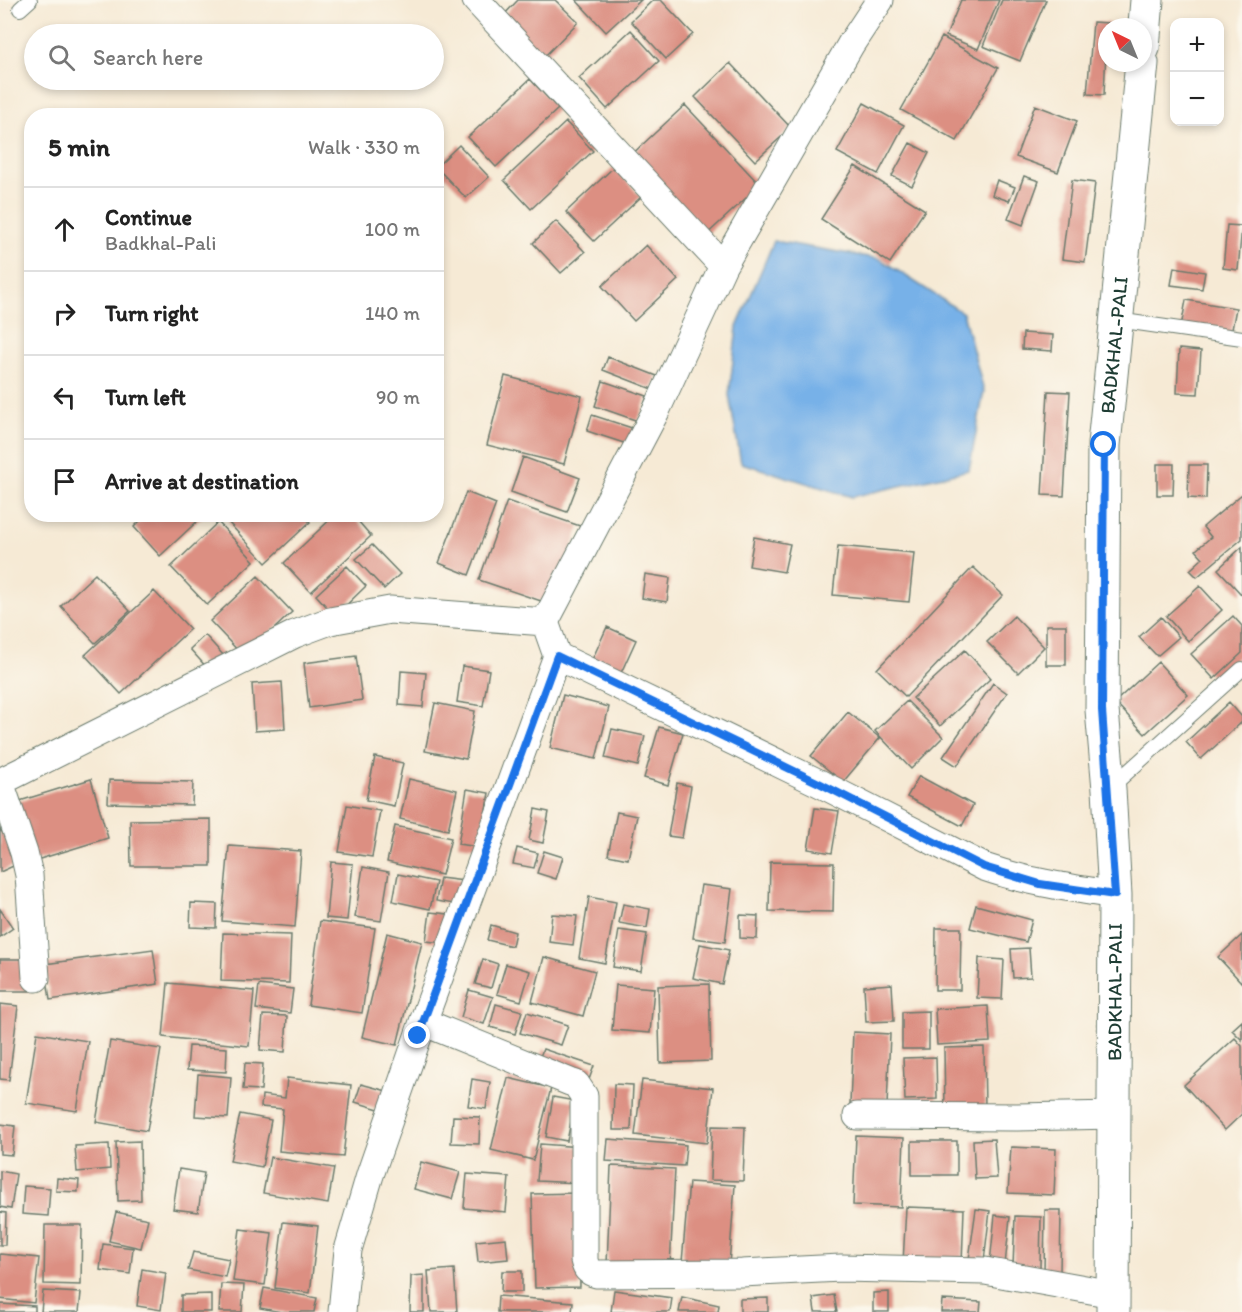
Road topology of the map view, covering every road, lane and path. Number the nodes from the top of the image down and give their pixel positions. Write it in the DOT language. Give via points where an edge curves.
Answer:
graph roads {
  1 [pos="476,0"];
  2 [pos="880,0"];
  3 [pos="1147,0"];
  4 [pos="1146,18"];
  5 [pos="1141,72"];
  6 [pos="723,266"];
  7 [pos="1117,320"];
  8 [pos="1242,338"];
  9 [pos="545,622"];
  10 [pos="557,656"];
  11 [pos="1242,669"];
  12 [pos="0,782"];
  13 [pos="1109,789"];
  14 [pos="1115,895"];
  15 [pos="36,978"];
  16 [pos="423,1022"];
  17 [pos="1115,1115"];
  18 [pos="857,1116"];
  19 [pos="1113,1303"];
  20 [pos="342,1312"];
  1 -- 6 [label="street"];
  2 -- 6 [label="street"];
  3 -- 4 [label="street"];
  5 -- 7 [label="street, BADKHAL-PALI"];
  6 -- 9 [label="street" via="656,411"];
  7 -- 8 [label="lane"];
  7 -- 13 [label="street, BADKHAL-PALI" via="1104,445 1102,710"];
  9 -- 10 [label="street"];
  9 -- 12 [label="street" via="390,610 330,621 295,634"];
  10 -- 14 [label="street" via="984,867 1040,884"];
  10 -- 16 [label="street"];
  11 -- 13 [label="lane"];
  12 -- 15 [label="street" via="29,875"];
  13 -- 14 [label="street, BADKHAL-PALI"];
  14 -- 17 [label="street, BADKHAL-PALI"];
  16 -- 19 [label="street" via="576,1084 581,1090 584,1260 590,1272 742,1273 841,1268 985,1271"];
  16 -- 20 [label="street" via="348,1250"];
  17 -- 18 [label="street"];
  17 -- 19 [label="street, BADKHAL-PALI"];
}
